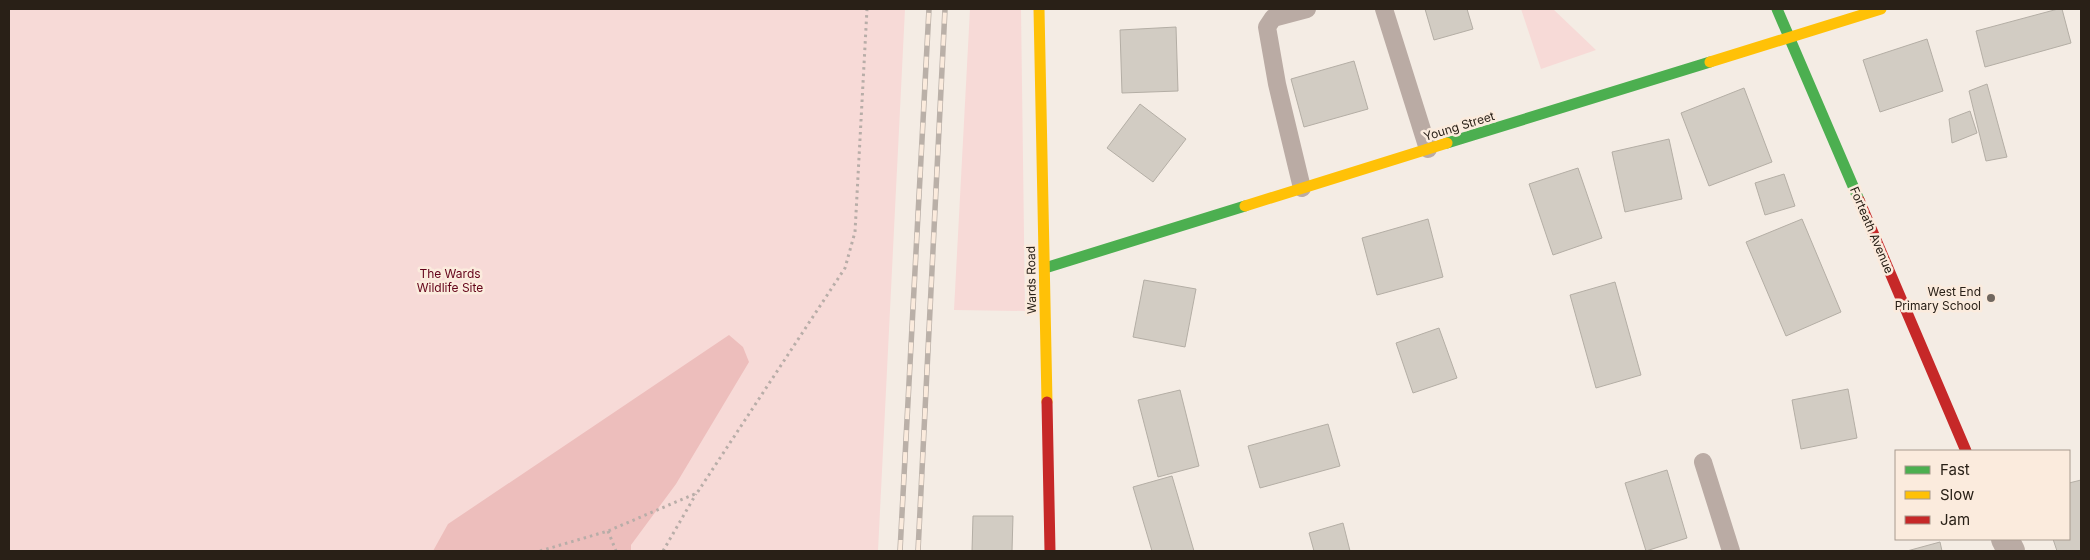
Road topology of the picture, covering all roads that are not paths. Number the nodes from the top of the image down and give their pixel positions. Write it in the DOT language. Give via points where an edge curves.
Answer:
graph roads {
  1 [pos="1040,9"];
  2 [pos="1307,9"];
  3 [pos="1384,9"];
  4 [pos="1777,9"];
  5 [pos="1881,9"];
  6 [pos="1789,38"];
  7 [pos="1428,149"];
  8 [pos="1302,188"];
  9 [pos="1045,268"];
  10 [pos="1966,450"];
  11 [pos="1703,462"];
  12 [pos="1050,551"];
  13 [pos="1731,551"];
  1 -- 9 [label="street, Wards Road"];
  2 -- 8 [label="lane" via="1273,18 1268,27 1277,84"];
  3 -- 7 [label="lane"];
  4 -- 6 [label="street, Forteath Avenue"];
  5 -- 6 [label="street, Young Street"];
  6 -- 7 [label="street, Young Street"];
  6 -- 10 [label="street, Forteath Avenue"];
  7 -- 8 [label="street, Young Street"];
  8 -- 9 [label="street, Young Street"];
  9 -- 12 [label="street, Wards Road"];
  11 -- 13 [label="lane"];
}
